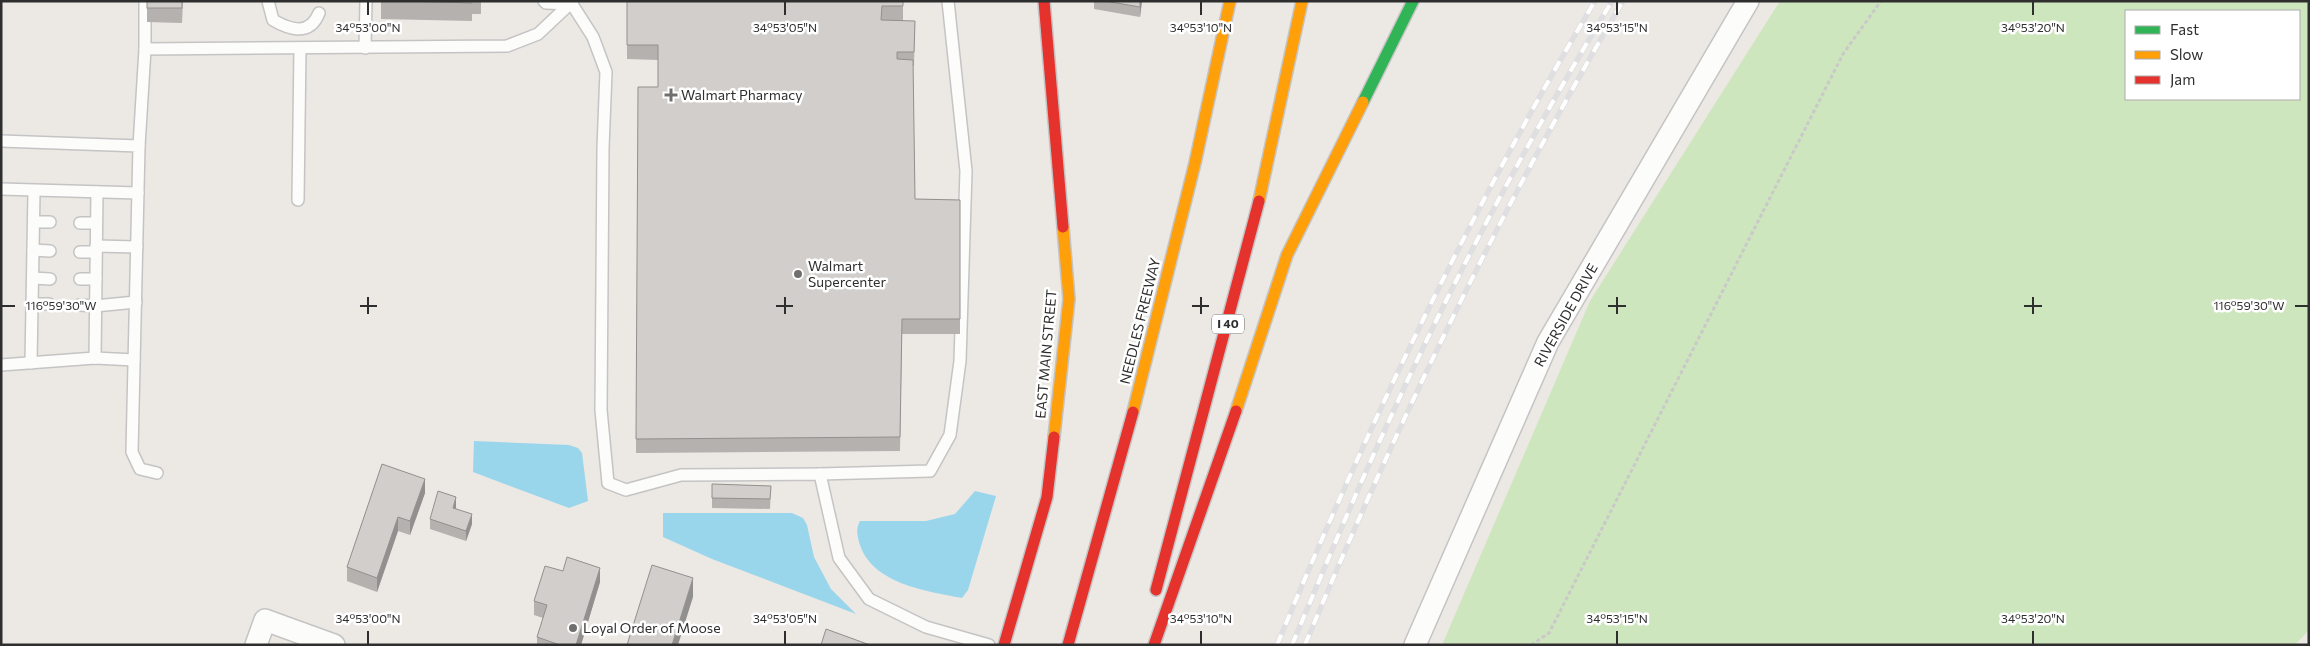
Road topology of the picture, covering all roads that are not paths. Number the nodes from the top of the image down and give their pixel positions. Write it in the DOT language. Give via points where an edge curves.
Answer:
graph roads {
  1 [pos="146,1"];
  2 [pos="268,1"];
  3 [pos="366,1"];
  4 [pos="544,1"];
  5 [pos="948,1"];
  6 [pos="1044,1"];
  7 [pos="1302,1"];
  8 [pos="1413,1"];
  9 [pos="1748,1"];
  10 [pos="571,2"];
  11 [pos="1229,5"];
  12 [pos="319,13"];
  13 [pos="1415,24"];
  14 [pos="300,48"];
  15 [pos="365,48"];
  16 [pos="146,49"];
  17 [pos="1380,68"];
  18 [pos="1,141"];
  19 [pos="139,146"];
  20 [pos="1,190"];
  21 [pos="34,192"];
  22 [pos="97,192"];
  23 [pos="138,193"];
  24 [pos="298,200"];
  25 [pos="34,222"];
  26 [pos="50,222"];
  27 [pos="80,223"];
  28 [pos="96,223"];
  29 [pos="137,247"];
  30 [pos="96,249"];
  31 [pos="33,250"];
  32 [pos="50,251"];
  33 [pos="80,252"];
  34 [pos="33,278"];
  35 [pos="50,278"];
  36 [pos="80,279"];
  37 [pos="96,279"];
  38 [pos="136,302"];
  39 [pos="32,304"];
  40 [pos="49,304"];
  41 [pos="79,305"];
  42 [pos="96,306"];
  43 [pos="95,358"];
  44 [pos="134,360"];
  45 [pos="31,363"];
  46 [pos="1,365"];
  47 [pos="158,472"];
  48 [pos="820,474"];
  49 [pos="1154,599"];
  50 [pos="256,645"];
  51 [pos="334,645"];
  52 [pos="989,645"];
  53 [pos="1004,645"];
  54 [pos="1068,645"];
  55 [pos="1154,645"];
  56 [pos="1414,645"];
  1 -- 16 [label="lane"];
  2 -- 12 [label="lane" via="273,20 288,28 305,29 315,22"];
  3 -- 15 [label="lane"];
  4 -- 10 [label="lane" via="546,4"];
  5 -- 48 [label="lane" via="966,171 960,361 950,435 930,471"];
  6 -- 53 [label="main road, EAST MAIN STREET" via="1069,299 1047,497"];
  7 -- 49 [label="main road, I 40" via="1257,212"];
  8 -- 17 [label="main road"];
  9 -- 56 [label="street, RIVERSIDE DRIVE" via="1548,342"];
  10 -- 15 [label="lane" via="538,34 507,46"];
  10 -- 48 [label="lane" via="593,37 606,72 601,410 608,483 626,490 682,475"];
  11 -- 54 [label="main road, NEEDLES FREEWAY" via="1184,208"];
  13 -- 17 [label="main road"];
  14 -- 15 [label="lane"];
  14 -- 16 [label="lane"];
  14 -- 24 [label="lane"];
  16 -- 19 [label="lane"];
  17 -- 55 [label="main road" via="1287,255 1220,460"];
  18 -- 19 [label="lane"];
  19 -- 23 [label="lane"];
  20 -- 21 [label="lane"];
  21 -- 22 [label="lane"];
  21 -- 25 [label="lane"];
  22 -- 23 [label="lane"];
  22 -- 28 [label="lane"];
  23 -- 29 [label="lane"];
  25 -- 26 [label="lane"];
  25 -- 31 [label="lane"];
  27 -- 28 [label="lane"];
  28 -- 30 [label="lane"];
  29 -- 30 [label="lane"];
  29 -- 38 [label="lane"];
  30 -- 33 [label="lane"];
  30 -- 37 [label="lane"];
  31 -- 32 [label="lane"];
  31 -- 34 [label="lane"];
  34 -- 35 [label="lane"];
  34 -- 39 [label="lane"];
  36 -- 37 [label="lane"];
  37 -- 42 [label="lane"];
  38 -- 42 [label="lane"];
  38 -- 44 [label="lane"];
  39 -- 40 [label="lane"];
  39 -- 45 [label="lane"];
  41 -- 42 [label="lane"];
  42 -- 43 [label="lane"];
  43 -- 44 [label="lane"];
  43 -- 45 [label="lane"];
  44 -- 47 [label="lane" via="132,452 140,469"];
  45 -- 46 [label="lane"];
  48 -- 52 [label="lane" via="839,558 869,599 926,627"];
  50 -- 51 [label="street" via="265,620"];
}
